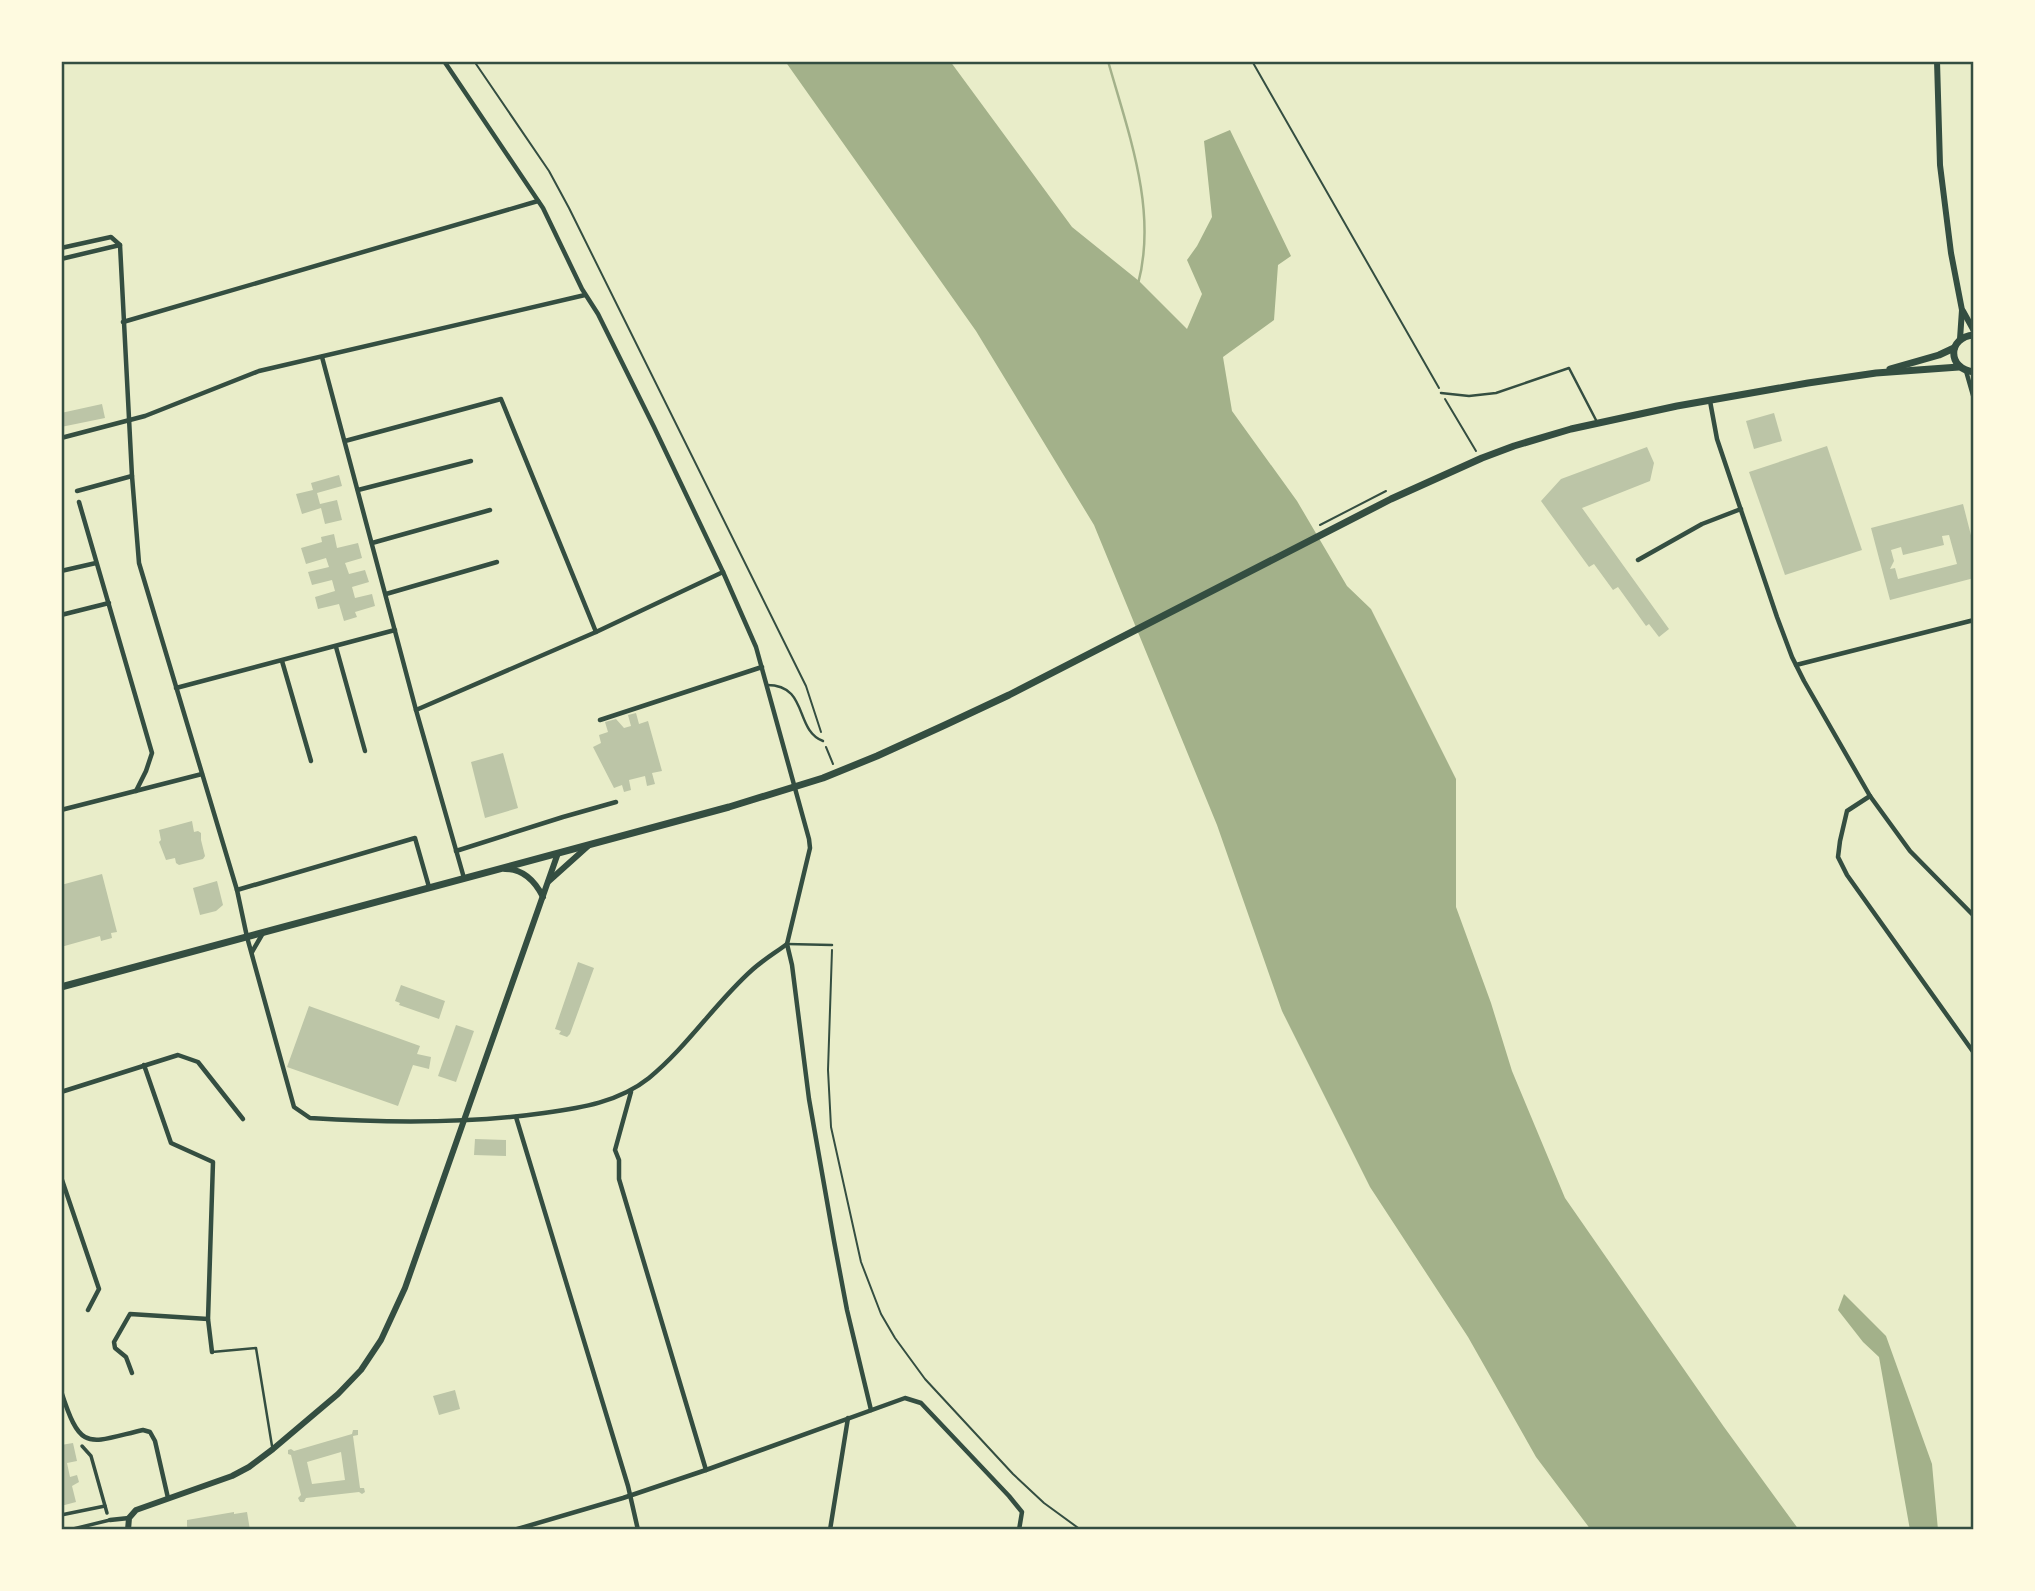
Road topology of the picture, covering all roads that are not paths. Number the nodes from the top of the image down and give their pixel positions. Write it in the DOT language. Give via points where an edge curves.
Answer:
graph roads {
  1 [pos="444,61"];
  2 [pos="1937,61"];
  3 [pos="538,201"];
  4 [pos="120,245"];
  5 [pos="61,248"];
  6 [pos="61,258"];
  7 [pos="585,295"];
  8 [pos="1962,310"];
  9 [pos="123,322"];
  10 [pos="1974,333"];
  11 [pos="1960,340"];
  12 [pos="1954,348"];
  13 [pos="322,357"];
  14 [pos="1967,370"];
  15 [pos="1876,373"];
  16 [pos="1441,393"];
  17 [pos="1974,399"];
  18 [pos="1710,401"];
  19 [pos="128,422"];
  20 [pos="1597,423"];
  21 [pos="61,438"];
  22 [pos="345,441"];
  23 [pos="471,461"];
  24 [pos="132,476"];
  25 [pos="77,491"];
  26 [pos="358,491"];
  27 [pos="79,502"];
  28 [pos="1741,509"];
  29 [pos="490,510"];
  30 [pos="372,543"];
  31 [pos="1638,560"];
  32 [pos="496,562"];
  33 [pos="96,563"];
  34 [pos="61,571"];
  35 [pos="723,572"];
  36 [pos="386,594"];
  37 [pos="109,603"];
  38 [pos="61,615"];
  39 [pos="1974,620"];
  40 [pos="395,630"];
  41 [pos="596,632"];
  42 [pos="336,647"];
  43 [pos="282,660"];
  44 [pos="1796,665"];
  45 [pos="762,667"];
  46 [pos="767,685"];
  47 [pos="176,688"];
  48 [pos="416,710"];
  49 [pos="600,720"];
  50 [pos="823,741"];
  51 [pos="365,751"];
  52 [pos="311,761"];
  53 [pos="202,774"];
  54 [pos="136,791"];
  55 [pos="1870,796"];
  56 [pos="616,803"];
  57 [pos="61,810"];
  58 [pos="589,845"];
  59 [pos="456,851"];
  60 [pos="558,853"];
  61 [pos="495,870"];
  62 [pos="464,878"];
  63 [pos="548,882"];
  64 [pos="429,887"];
  65 [pos="237,890"];
  66 [pos="543,897"];
  67 [pos="1974,916"];
  68 [pos="264,932"];
  69 [pos="247,937"];
  70 [pos="787,944"];
  71 [pos="832,945"];
  72 [pos="251,953"];
  73 [pos="61,987"];
  74 [pos="1974,1053"];
  75 [pos="144,1066"];
  76 [pos="631,1091"];
  77 [pos="61,1092"];
  78 [pos="516,1117"];
  79 [pos="243,1119"];
  80 [pos="464,1121"];
  81 [pos="61,1177"];
  82 [pos="88,1310"];
  83 [pos="208,1319"];
  84 [pos="212,1352"];
  85 [pos="132,1373"];
  86 [pos="61,1391"];
  87 [pos="64,1408"];
  88 [pos="871,1410"];
  89 [pos="848,1418"];
  90 [pos="82,1446"];
  91 [pos="273,1449"];
  92 [pos="706,1470"];
  93 [pos="629,1496"];
  94 [pos="168,1498"];
  95 [pos="106,1506"];
  96 [pos="107,1513"];
  97 [pos="61,1516"];
  98 [pos="129,1518"];
  99 [pos="110,1520"];
  100 [pos="69,1530"];
  101 [pos="128,1530"];
  102 [pos="514,1530"];
  103 [pos="638,1530"];
  104 [pos="830,1530"];
  105 [pos="1019,1530"];
  1 -- 3 [label="street"];
  2 -- 8 [label="main road" via="1940,165"];
  3 -- 7 [label="street"];
  3 -- 9 [label="street"];
  4 -- 5 [label="street" via="111,237"];
  4 -- 6 [label="street"];
  4 -- 9 [label="street"];
  7 -- 13 [label="street"];
  7 -- 35 [label="street"];
  8 -- 10 [label="main road"];
  8 -- 11 [label="main road"];
  9 -- 19 [label="street"];
  10 -- 11 [label="main road"];
  11 -- 12 [label="main road"];
  12 -- 14 [label="main road" via="1954,358"];
  12 -- 15 [label="main road"];
  13 -- 19 [label="street" via="259,371"];
  13 -- 22 [label="street"];
  14 -- 15 [label="main road"];
  14 -- 17 [label="street"];
  15 -- 18 [label="main road"];
  16 -- 20 [label="lane" via="1496,393 1569,368"];
  18 -- 20 [label="main road"];
  18 -- 28 [label="street" via="1717,439"];
  19 -- 21 [label="street"];
  19 -- 24 [label="street"];
  20 -- 58 [label="main road" via="1514,446 1437,477 1009,695 877,756 729,807"];
  22 -- 26 [label="street"];
  22 -- 41 [label="street" via="501,399"];
  23 -- 26 [label="street"];
  24 -- 25 [label="street"];
  24 -- 47 [label="street" via="139,563"];
  26 -- 30 [label="street"];
  27 -- 33 [label="street"];
  28 -- 31 [label="street" via="1702,524"];
  28 -- 44 [label="street"];
  29 -- 30 [label="street"];
  30 -- 36 [label="street"];
  32 -- 36 [label="street"];
  33 -- 34 [label="street"];
  33 -- 37 [label="street"];
  35 -- 41 [label="street"];
  35 -- 45 [label="street"];
  36 -- 40 [label="street"];
  37 -- 38 [label="street"];
  37 -- 54 [label="street" via="152,753"];
  39 -- 44 [label="street"];
  40 -- 42 [label="street"];
  40 -- 48 [label="street"];
  41 -- 48 [label="street"];
  42 -- 43 [label="street"];
  42 -- 51 [label="street"];
  43 -- 47 [label="street"];
  43 -- 52 [label="street"];
  44 -- 55 [label="street"];
  45 -- 46 [label="street"];
  45 -- 49 [label="street"];
  46 -- 50 [label="lane" via="792,694 809,730"];
  46 -- 70 [label="street" via="810,848"];
  47 -- 53 [label="street"];
  48 -- 59 [label="street"];
  53 -- 54 [label="street"];
  53 -- 65 [label="street"];
  54 -- 57 [label="street"];
  55 -- 67 [label="street" via="1910,851"];
  55 -- 74 [label="street" via="1847,811 1839,857 1847,875"];
  56 -- 59 [label="street"];
  58 -- 60 [label="main road"];
  58 -- 63 [label="main road"];
  59 -- 62 [label="street"];
  60 -- 61 [label="main road"];
  60 -- 63 [label="main road"];
  61 -- 62 [label="main road"];
  61 -- 66 [label="main road" via="511,869 531,878"];
  62 -- 64 [label="main road"];
  63 -- 66 [label="main road"];
  64 -- 65 [label="street" via="415,838"];
  64 -- 68 [label="main road"];
  65 -- 69 [label="street"];
  66 -- 80 [label="main road"];
  68 -- 69 [label="main road"];
  68 -- 72 [label="street"];
  69 -- 72 [label="street"];
  69 -- 73 [label="main road"];
  70 -- 71 [label="lane"];
  70 -- 76 [label="street" via="753,970 668,1061"];
  70 -- 88 [label="street" via="834,1241"];
  72 -- 80 [label="street" via="294,1107 310,1118"];
  75 -- 77 [label="street"];
  75 -- 79 [label="street" via="178,1055 198,1062"];
  75 -- 83 [label="street" via="171,1143 213,1162"];
  76 -- 78 [label="street" via="587,1107"];
  76 -- 92 [label="street" via="615,1150 619,1179"];
  78 -- 80 [label="street"];
  78 -- 93 [label="street"];
  80 -- 91 [label="main road" via="405,1288 377,1348 349,1383"];
  81 -- 82 [label="street" via="99,1289"];
  83 -- 84 [label="street"];
  83 -- 85 [label="street" via="130,1314 114,1342"];
  84 -- 91 [label="lane" via="256,1348"];
  86 -- 87 [label="street"];
  87 -- 94 [label="street" via="86,1439 150,1432"];
  88 -- 89 [label="street"];
  88 -- 105 [label="street" via="905,1398 921,1403 1009,1496 1022,1513"];
  89 -- 92 [label="street"];
  89 -- 104 [label="street"];
  90 -- 95 [label="street" via="91,1456"];
  91 -- 94 [label="main road" via="232,1476"];
  92 -- 93 [label="street"];
  93 -- 102 [label="street"];
  93 -- 103 [label="street"];
  94 -- 98 [label="main road" via="136,1510"];
  95 -- 96 [label="street"];
  95 -- 97 [label="street"];
  98 -- 99 [label="street"];
  98 -- 101 [label="main road"];
  99 -- 100 [label="street"];
}
